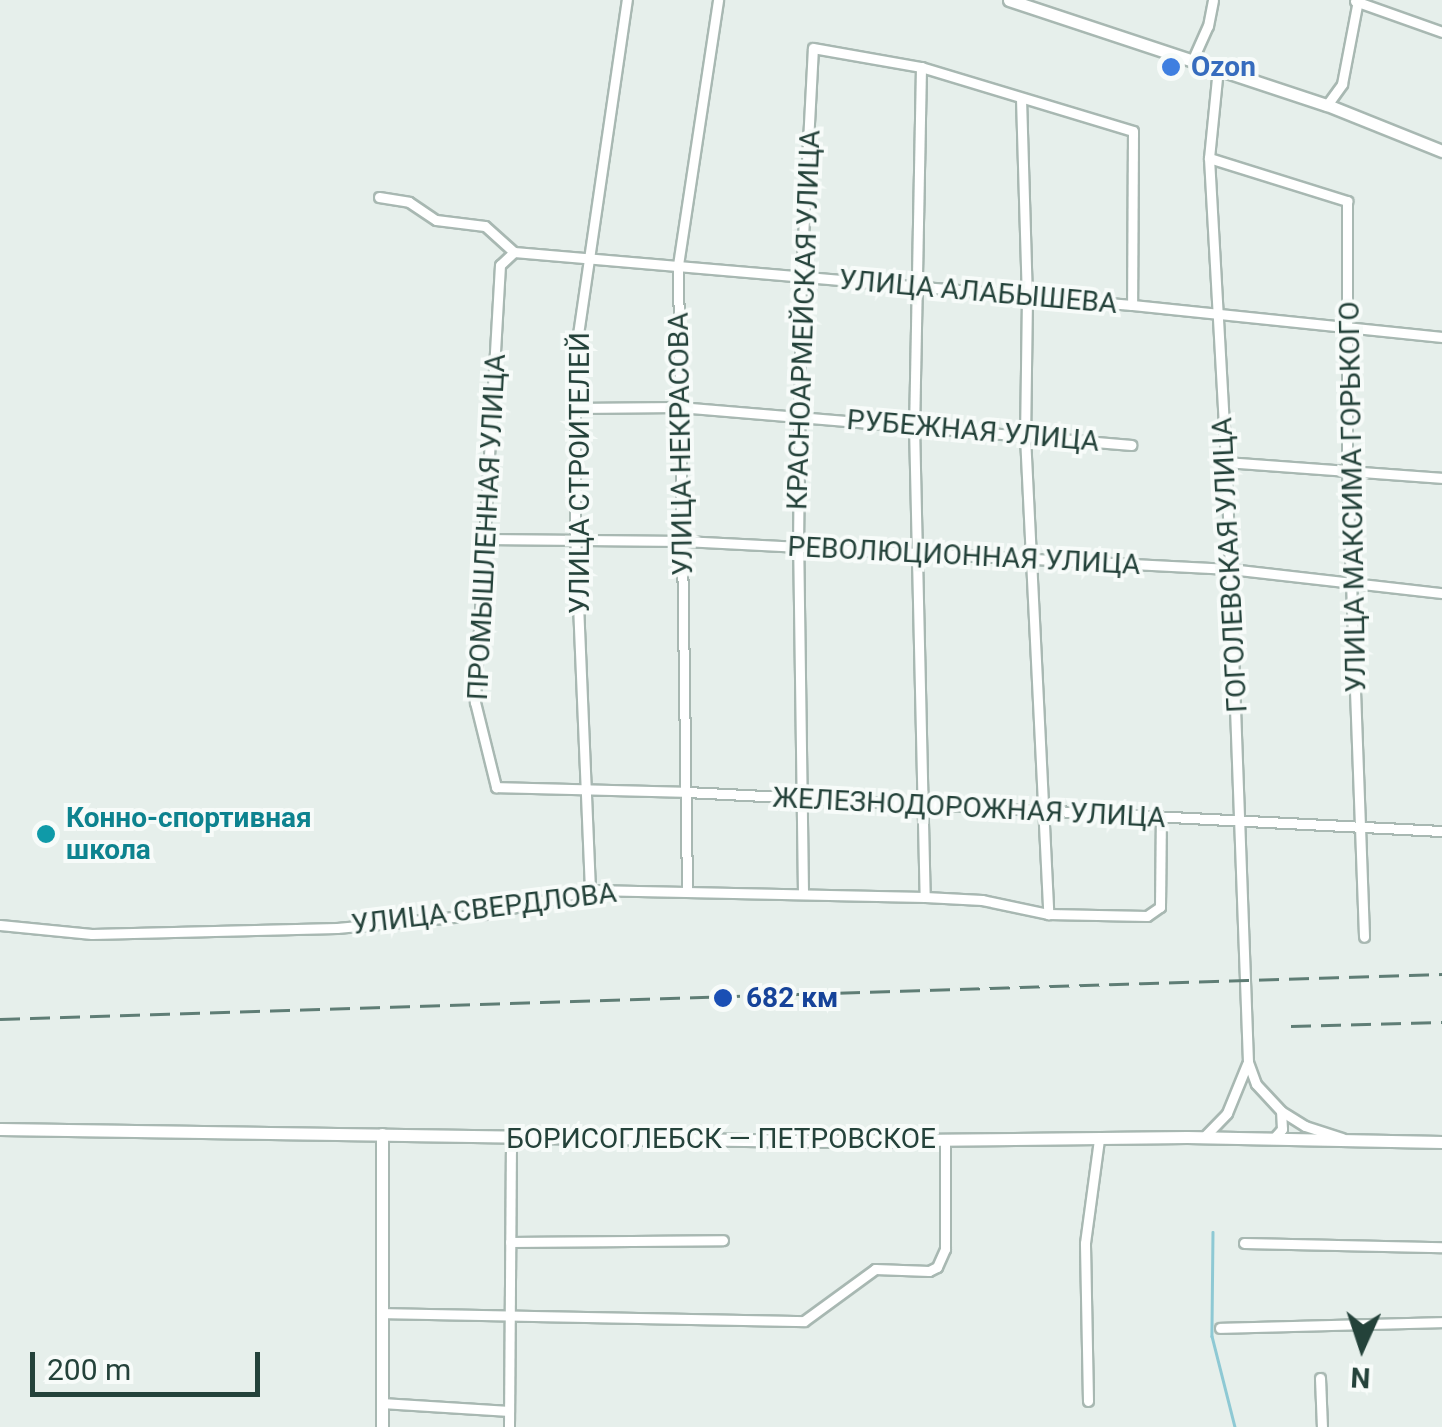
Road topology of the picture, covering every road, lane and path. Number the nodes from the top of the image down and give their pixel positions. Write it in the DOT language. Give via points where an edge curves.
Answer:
graph roads {
  1 [pos="627,0"];
  2 [pos="718,0"];
  3 [pos="1009,0"];
  4 [pos="1213,0"];
  5 [pos="1357,1"];
  6 [pos="1023,2"];
  7 [pos="1442,32"];
  8 [pos="1192,59"];
  9 [pos="920,68"];
  10 [pos="1218,68"];
  11 [pos="1022,98"];
  12 [pos="1327,105"];
  13 [pos="1442,151"];
  14 [pos="1209,158"];
  15 [pos="378,197"];
  16 [pos="514,252"];
  17 [pos="590,257"];
  18 [pos="678,265"];
  19 [pos="801,276"];
  20 [pos="914,287"];
  21 [pos="1027,297"];
  22 [pos="1132,305"];
  23 [pos="1217,314"];
  24 [pos="1349,328"];
  25 [pos="1442,338"];
  26 [pos="680,407"];
  27 [pos="574,408"];
  28 [pos="800,415"];
  29 [pos="914,425"];
  30 [pos="1024,436"];
  31 [pos="1131,445"];
  32 [pos="1226,462"];
  33 [pos="1347,472"];
  34 [pos="1442,478"];
  35 [pos="575,538"];
  36 [pos="485,539"];
  37 [pos="683,541"];
  38 [pos="798,548"];
  39 [pos="918,555"];
  40 [pos="1029,559"];
  41 [pos="1230,570"];
  42 [pos="1354,582"];
  43 [pos="1442,594"];
  44 [pos="496,787"];
  45 [pos="587,789"];
  46 [pos="686,792"];
  47 [pos="802,798"];
  48 [pos="923,806"];
  49 [pos="1040,812"];
  50 [pos="1161,818"];
  51 [pos="1241,821"];
  52 [pos="1363,826"];
  53 [pos="1442,831"];
  54 [pos="590,890"];
  55 [pos="687,890"];
  56 [pos="802,892"];
  57 [pos="924,897"];
  58 [pos="1048,914"];
  59 [pos="0,925"];
  60 [pos="1364,937"];
  61 [pos="1248,1062"];
  62 [pos="1281,1110"];
  63 [pos="1227,1113"];
  64 [pos="0,1129"];
  65 [pos="382,1134"];
  66 [pos="1204,1137"];
  67 [pos="511,1138"];
  68 [pos="1236,1138"];
  69 [pos="1274,1138"];
  70 [pos="1099,1139"];
  71 [pos="1346,1139"];
  72 [pos="946,1140"];
  73 [pos="1442,1142"];
  74 [pos="723,1240"];
  75 [pos="510,1242"];
  76 [pos="1244,1243"];
  77 [pos="1442,1248"];
  78 [pos="382,1312"];
  79 [pos="510,1315"];
  80 [pos="1442,1322"];
  81 [pos="1220,1328"];
  82 [pos="1320,1378"];
  83 [pos="1088,1401"];
  84 [pos="382,1403"];
  85 [pos="509,1412"];
  86 [pos="382,1427"];
  87 [pos="508,1427"];
  88 [pos="1322,1427"];
  1 -- 17 [label="street, УЛИЦА СТРОИТЕЛЕЙ"];
  2 -- 18 [label="street, УЛИЦА НЕКРАСОВА"];
  3 -- 6 [label="street"];
  4 -- 8 [label="street"];
  5 -- 7 [label="street"];
  5 -- 12 [label="street" via="1342,84"];
  6 -- 8 [label="street"];
  8 -- 10 [label="street"];
  9 -- 11 [label="street"];
  9 -- 19 [label="street, КРАСНОАРМЕЙСКАЯ УЛИЦА" via="813,48"];
  9 -- 20 [label="street"];
  10 -- 12 [label="street"];
  10 -- 14 [label="street, ГОГОЛЕВСКАЯ УЛИЦА"];
  11 -- 21 [label="street"];
  11 -- 22 [label="street" via="1133,131"];
  12 -- 13 [label="street"];
  14 -- 23 [label="street, ГОГОЛЕВСКАЯ УЛИЦА"];
  14 -- 24 [label="street, УЛИЦА МАКСИМА ГОРЬКОГО" via="1347,201"];
  15 -- 16 [label="street" via="410,202 436,220 485,226"];
  16 -- 17 [label="street, УЛИЦА АЛАБЫШЕВА"];
  16 -- 36 [label="street, ПРОМЫШЛЕННАЯ УЛИЦА" via="500,266"];
  17 -- 18 [label="street, УЛИЦА АЛАБЫШЕВА"];
  17 -- 27 [label="street, УЛИЦА СТРОИТЕЛЕЙ"];
  18 -- 19 [label="street, УЛИЦА АЛАБЫШЕВА"];
  18 -- 26 [label="street, УЛИЦА НЕКРАСОВА"];
  19 -- 20 [label="street, УЛИЦА АЛАБЫШЕВА"];
  19 -- 28 [label="street, КРАСНОАРМЕЙСКАЯ УЛИЦА"];
  20 -- 21 [label="street, УЛИЦА АЛАБЫШЕВА"];
  20 -- 29 [label="street"];
  21 -- 22 [label="street, УЛИЦА АЛАБЫШЕВА"];
  21 -- 30 [label="street"];
  22 -- 23 [label="street, УЛИЦА АЛАБЫШЕВА"];
  23 -- 24 [label="street, УЛИЦА АЛАБЫШЕВА"];
  23 -- 32 [label="street, ГОГОЛЕВСКАЯ УЛИЦА"];
  24 -- 25 [label="street, УЛИЦА АЛАБЫШЕВА"];
  24 -- 33 [label="street, УЛИЦА МАКСИМА ГОРЬКОГО"];
  26 -- 27 [label="street, РУБЕЖНАЯ УЛИЦА"];
  26 -- 28 [label="street, РУБЕЖНАЯ УЛИЦА"];
  26 -- 37 [label="street, УЛИЦА НЕКРАСОВА"];
  27 -- 35 [label="street, УЛИЦА СТРОИТЕЛЕЙ"];
  28 -- 29 [label="street, РУБЕЖНАЯ УЛИЦА"];
  28 -- 38 [label="street, КРАСНОАРМЕЙСКАЯ УЛИЦА"];
  29 -- 30 [label="street, РУБЕЖНАЯ УЛИЦА"];
  29 -- 39 [label="street"];
  30 -- 31 [label="street, РУБЕЖНАЯ УЛИЦА"];
  30 -- 40 [label="street"];
  32 -- 33 [label="street"];
  32 -- 41 [label="street, ГОГОЛЕВСКАЯ УЛИЦА"];
  33 -- 34 [label="street"];
  33 -- 42 [label="street, УЛИЦА МАКСИМА ГОРЬКОГО"];
  35 -- 36 [label="street, РЕВОЛЮЦИОННАЯ УЛИЦА"];
  35 -- 37 [label="street, РЕВОЛЮЦИОННАЯ УЛИЦА"];
  35 -- 45 [label="street, УЛИЦА СТРОИТЕЛЕЙ"];
  36 -- 44 [label="street, ПРОМЫШЛЕННАЯ УЛИЦА" via="475,702"];
  37 -- 38 [label="street, РЕВОЛЮЦИОННАЯ УЛИЦА"];
  37 -- 46 [label="street, УЛИЦА НЕКРАСОВА"];
  38 -- 39 [label="street, РЕВОЛЮЦИОННАЯ УЛИЦА"];
  38 -- 47 [label="street, КРАСНОАРМЕЙСКАЯ УЛИЦА"];
  39 -- 40 [label="street, РЕВОЛЮЦИОННАЯ УЛИЦА"];
  39 -- 48 [label="street"];
  40 -- 41 [label="street, РЕВОЛЮЦИОННАЯ УЛИЦА"];
  40 -- 49 [label="street"];
  41 -- 42 [label="street, РЕВОЛЮЦИОННАЯ УЛИЦА"];
  41 -- 51 [label="street, ГОГОЛЕВСКАЯ УЛИЦА"];
  42 -- 43 [label="street, РЕВОЛЮЦИОННАЯ УЛИЦА"];
  42 -- 52 [label="street, УЛИЦА МАКСИМА ГОРЬКОГО"];
  44 -- 45 [label="street, ЖЕЛЕЗНОДОРОЖНАЯ УЛИЦА"];
  45 -- 46 [label="street, ЖЕЛЕЗНОДОРОЖНАЯ УЛИЦА"];
  45 -- 54 [label="street, УЛИЦА СТРОИТЕЛЕЙ"];
  46 -- 47 [label="street, ЖЕЛЕЗНОДОРОЖНАЯ УЛИЦА"];
  46 -- 55 [label="street, УЛИЦА НЕКРАСОВА"];
  47 -- 48 [label="street, ЖЕЛЕЗНОДОРОЖНАЯ УЛИЦА"];
  47 -- 56 [label="street, КРАСНОАРМЕЙСКАЯ УЛИЦА"];
  48 -- 49 [label="street, ЖЕЛЕЗНОДОРОЖНАЯ УЛИЦА"];
  48 -- 57 [label="street"];
  49 -- 50 [label="street, ЖЕЛЕЗНОДОРОЖНАЯ УЛИЦА"];
  49 -- 58 [label="street"];
  50 -- 51 [label="street, ЖЕЛЕЗНОДОРОЖНАЯ УЛИЦА"];
  50 -- 58 [label="street, УЛИЦА СВЕРДЛОВА" via="1160,907 1147,916"];
  51 -- 52 [label="street, ЖЕЛЕЗНОДОРОЖНАЯ УЛИЦА"];
  51 -- 61 [label="street, ГОГОЛЕВСКАЯ УЛИЦА"];
  52 -- 53 [label="street, ЖЕЛЕЗНОДОРОЖНАЯ УЛИЦА"];
  52 -- 60 [label="street, УЛИЦА МАКСИМА ГОРЬКОГО"];
  54 -- 55 [label="street, УЛИЦА СВЕРДЛОВА"];
  54 -- 59 [label="street, УЛИЦА СВЕРДЛОВА" via="485,914 336,928 92,934"];
  55 -- 56 [label="street, УЛИЦА СВЕРДЛОВА"];
  56 -- 57 [label="street, УЛИЦА СВЕРДЛОВА"];
  57 -- 58 [label="street, УЛИЦА СВЕРДЛОВА"];
  61 -- 62 [label="street" via="1256,1084"];
  61 -- 63 [label="street"];
  62 -- 69 [label="street" via="1282,1128"];
  62 -- 71 [label="street"];
  63 -- 66 [label="street"];
  63 -- 68 [label="street"];
  64 -- 65 [label="street, БОРИСОГЛЕБСК — ПЕТРОВСКОЕ"];
  65 -- 67 [label="street, БОРИСОГЛЕБСК — ПЕТРОВСКОЕ"];
  65 -- 78 [label="street"];
  66 -- 68 [label="street, БОРИСОГЛЕБСК — ПЕТРОВСКОЕ"];
  66 -- 70 [label="street, БОРИСОГЛЕБСК — ПЕТРОВСКОЕ"];
  67 -- 72 [label="street, БОРИСОГЛЕБСК — ПЕТРОВСКОЕ"];
  67 -- 75 [label="street"];
  68 -- 69 [label="street, БОРИСОГЛЕБСК — ПЕТРОВСКОЕ"];
  69 -- 71 [label="street, БОРИСОГЛЕБСК — ПЕТРОВСКОЕ"];
  70 -- 72 [label="street, БОРИСОГЛЕБСК — ПЕТРОВСКОЕ"];
  70 -- 83 [label="street" via="1085,1243"];
  71 -- 73 [label="street, БОРИСОГЛЕБСК — ПЕТРОВСКОЕ"];
  72 -- 79 [label="street" via="945,1249 929,1271 875,1269 804,1321"];
  74 -- 75 [label="street"];
  75 -- 79 [label="street"];
  76 -- 77 [label="street"];
  78 -- 79 [label="street"];
  78 -- 84 [label="street"];
  79 -- 85 [label="street"];
  80 -- 81 [label="street"];
  82 -- 88 [label="street"];
  84 -- 85 [label="street"];
  84 -- 86 [label="street"];
  85 -- 87 [label="street"];
}
